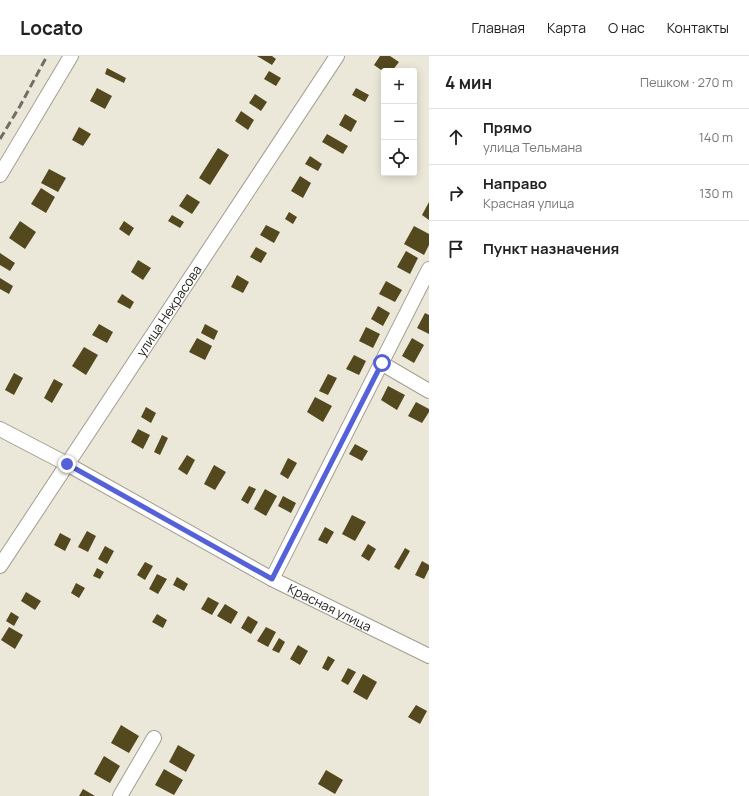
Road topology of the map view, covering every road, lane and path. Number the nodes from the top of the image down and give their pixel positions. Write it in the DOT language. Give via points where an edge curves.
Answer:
graph roads {
  1 [pos="71,56"];
  2 [pos="337,56"];
  3 [pos="0,175"];
  4 [pos="429,270"];
  5 [pos="382,363"];
  6 [pos="429,391"];
  7 [pos="0,429"];
  8 [pos="67,464"];
  9 [pos="0,566"];
  10 [pos="272,579"];
  11 [pos="429,656"];
  12 [pos="154,738"];
  13 [pos="120,796"];
  1 -- 3 [label="street"];
  2 -- 8 [label="street, улица Некрасова"];
  4 -- 5 [label="street"];
  5 -- 6 [label="street"];
  5 -- 10 [label="street"];
  7 -- 8 [label="street, Красная улица"];
  8 -- 9 [label="street, улица Некрасова"];
  8 -- 10 [label="street, Красная улица"];
  10 -- 11 [label="street, Красная улица"];
  12 -- 13 [label="street"];
}
